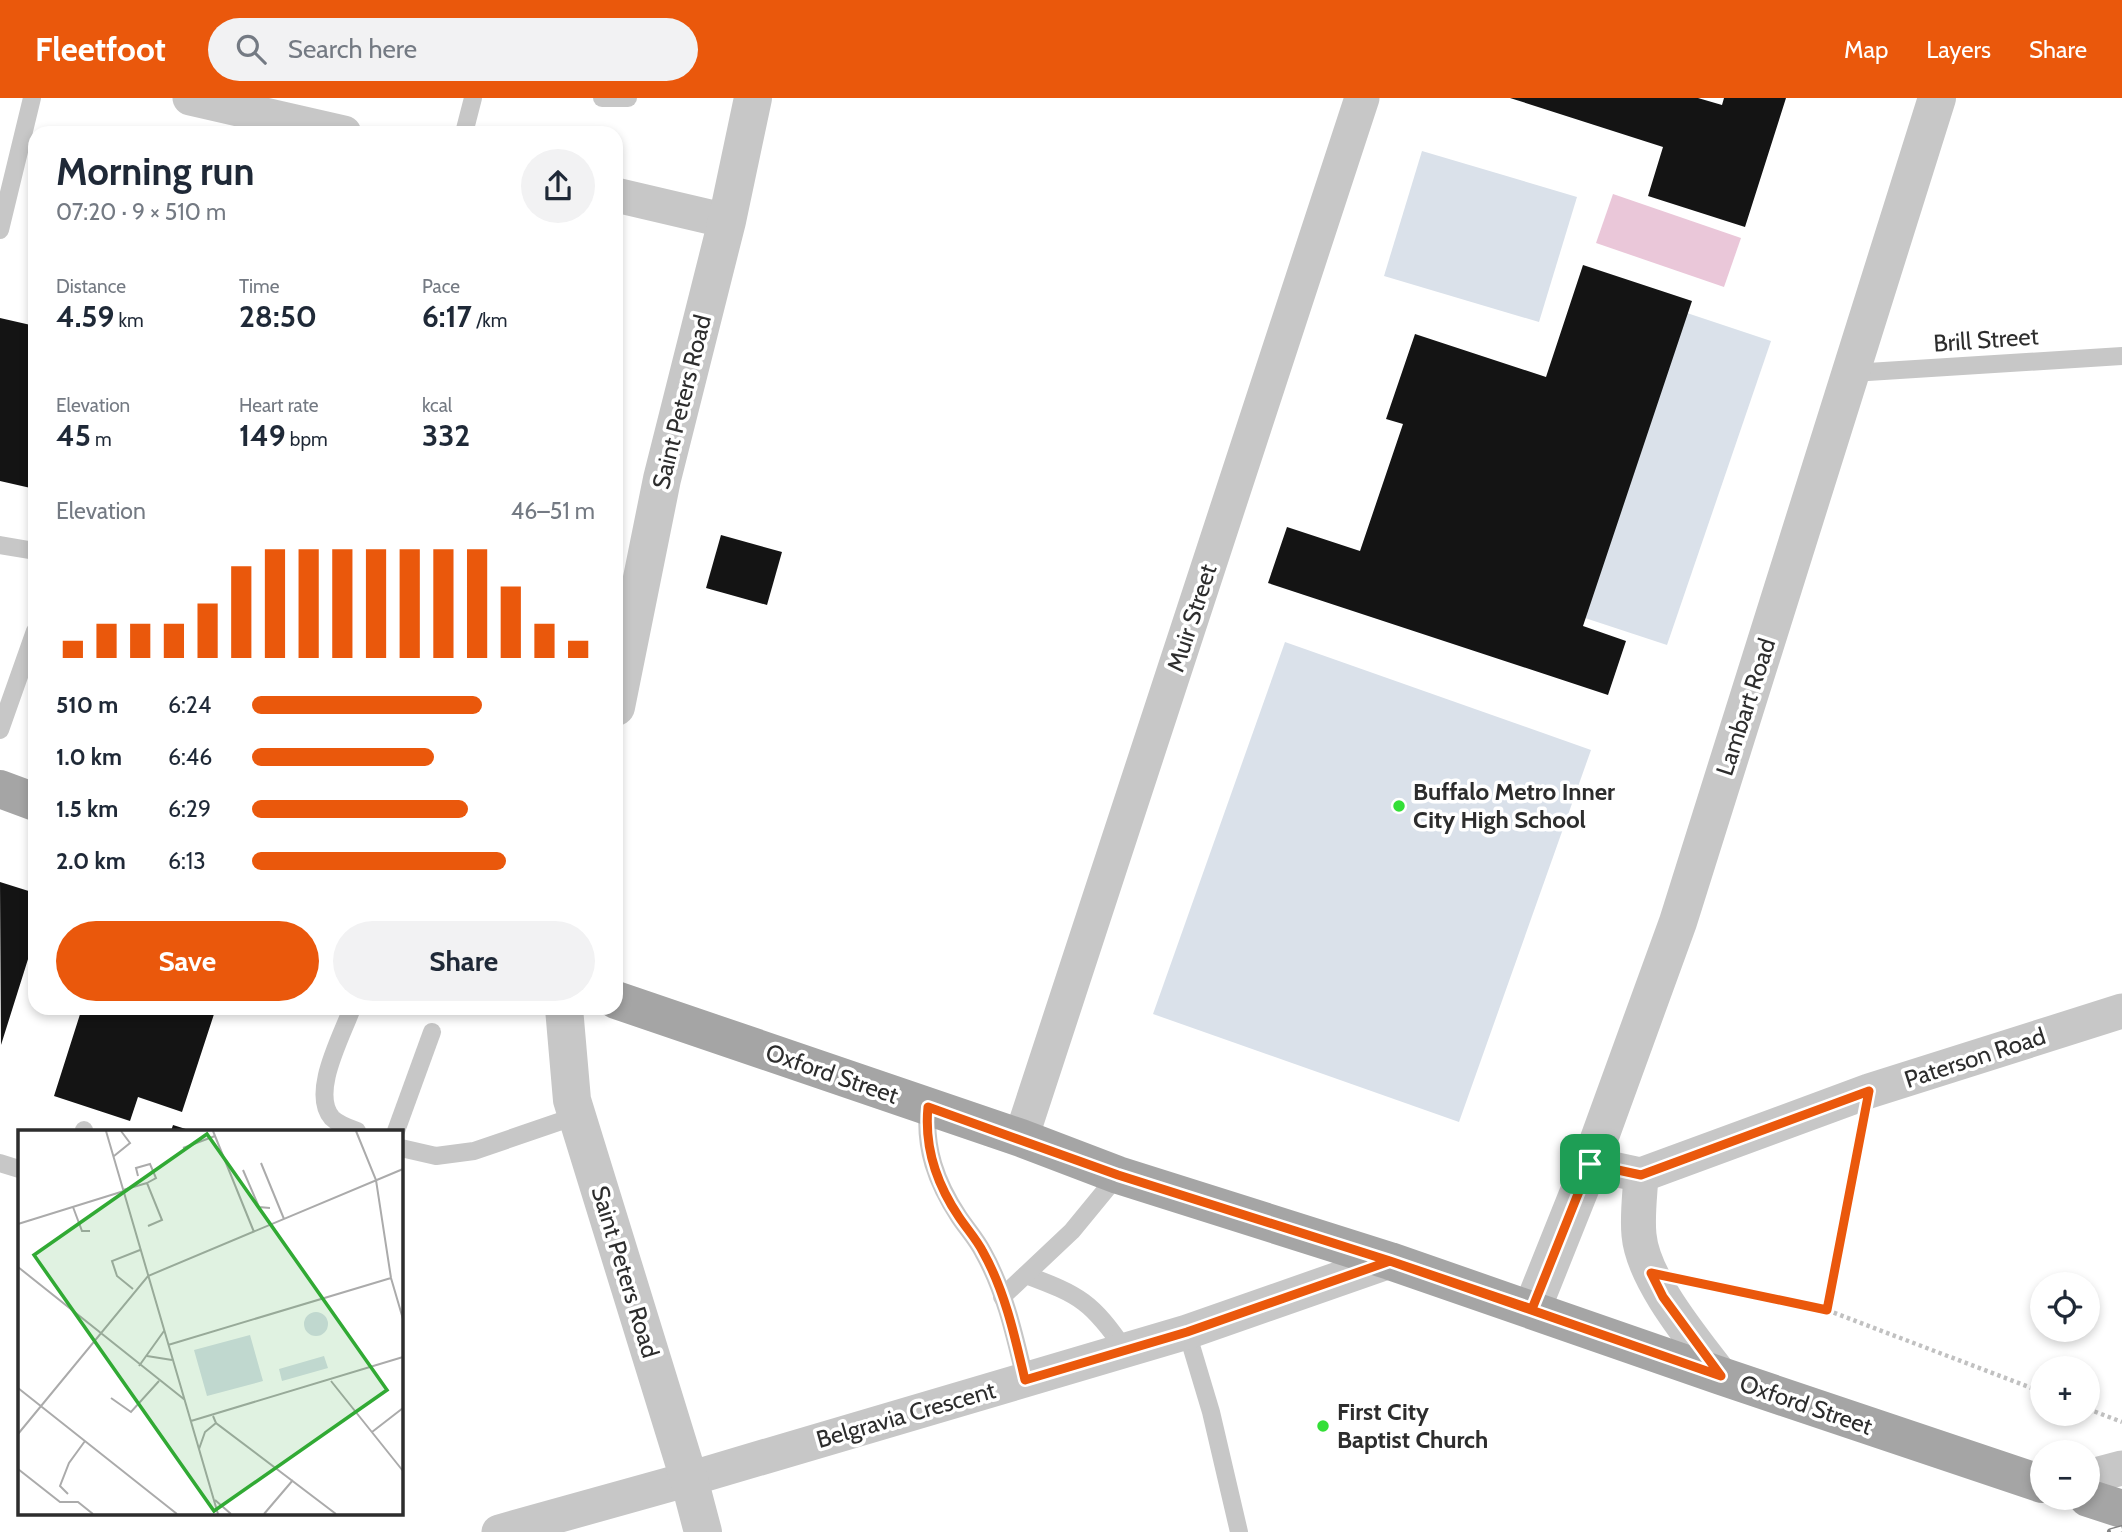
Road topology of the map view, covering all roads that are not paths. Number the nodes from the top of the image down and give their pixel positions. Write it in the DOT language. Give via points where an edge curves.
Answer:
graph roads {
  1 [pos="32,98"];
  2 [pos="190,98"];
  3 [pos="473,98"];
  4 [pos="602,98"];
  5 [pos="628,98"];
  6 [pos="754,98"];
  7 [pos="1362,98"];
  8 [pos="1937,98"];
  9 [pos="313,126"];
  10 [pos="466,126"];
  11 [pos="623,197"];
  12 [pos="727,221"];
  13 [pos="0,230"];
  14 [pos="2122,356"];
  15 [pos="1852,373"];
  16 [pos="0,545"];
  17 [pos="28,550"];
  18 [pos="28,651"];
  19 [pos="623,672"];
  20 [pos="0,730"];
  21 [pos="0,789"];
  22 [pos="28,799"];
  23 [pos="623,1002"];
  24 [pos="2122,1011"];
  25 [pos="349,1015"];
  26 [pos="565,1015"];
  27 [pos="432,1032"];
  28 [pos="928,1107"];
  29 [pos="576,1115"];
  30 [pos="355,1130"];
  31 [pos="396,1130"];
  32 [pos="1021,1138"];
  33 [pos="402,1148"];
  34 [pos="0,1163"];
  35 [pos="1590,1164"];
  36 [pos="18,1168"];
  37 [pos="1118,1175"];
  38 [pos="1641,1175"];
  39 [pos="1390,1261"];
  40 [pos="1026,1275"];
  41 [pos="1002,1297"];
  42 [pos="1532,1309"];
  43 [pos="1187,1332"];
  44 [pos="1125,1350"];
  45 [pos="1721,1376"];
  46 [pos="1025,1380"];
  47 [pos="2122,1468"];
  48 [pos="2100,1474"];
  49 [pos="689,1479"];
  50 [pos="2030,1480"];
  51 [pos="2100,1502"];
  52 [pos="2122,1509"];
  53 [pos="499,1532"];
  54 [pos="703,1532"];
  55 [pos="1240,1532"];
  1 -- 13 [label="lane"];
  2 -- 9 [label="street"];
  3 -- 10 [label="lane"];
  4 -- 5 [label="lane"];
  6 -- 12 [label="street, Saint Peters Road"];
  7 -- 32 [label="street, Muir Street"];
  8 -- 15 [label="street, Lambart Road"];
  11 -- 12 [label="street"];
  12 -- 19 [label="street, Saint Peters Road" via="662,479"];
  14 -- 15 [label="lane, Brill Street"];
  15 -- 35 [label="street, Lambart Road" via="1678,922"];
  16 -- 17 [label="lane"];
  18 -- 20 [label="lane"];
  21 -- 22 [label="main road"];
  23 -- 28 [label="main road, Oxford Street"];
  24 -- 38 [label="street, Paterson Road" via="1869,1091"];
  25 -- 30 [label="lane" via="325,1080 324,1106 334,1120"];
  26 -- 29 [label="street, Saint Peters Road"];
  27 -- 31 [label="lane"];
  28 -- 32 [label="main road, Oxford Street"];
  28 -- 41 [label="lane" via="926,1129 934,1170 984,1253"];
  29 -- 33 [label="lane" via="474,1151 436,1156"];
  29 -- 49 [label="street, Saint Peters Road"];
  32 -- 37 [label="main road, Oxford Street"];
  34 -- 36 [label="lane"];
  35 -- 38 [label="street"];
  35 -- 42 [label="street, Lambart Road"];
  37 -- 39 [label="main road, Oxford Street"];
  37 -- 40 [label="lane" via="1072,1231"];
  38 -- 45 [label="street" via="1639,1237 1651,1273 1663,1297"];
  39 -- 42 [label="main road, Oxford Street"];
  39 -- 43 [label="street, Belgravia Crescent"];
  40 -- 41 [label="lane"];
  40 -- 44 [label="lane" via="1093,1307"];
  41 -- 46 [label="lane"];
  42 -- 45 [label="main road, Oxford Street"];
  43 -- 44 [label="street, Belgravia Crescent"];
  43 -- 55 [label="lane"];
  44 -- 46 [label="street, Belgravia Crescent"];
  45 -- 50 [label="main road, Oxford Street"];
  46 -- 49 [label="street, Belgravia Crescent"];
  47 -- 48 [label="street"];
  49 -- 53 [label="street, Belgravia Crescent"];
  49 -- 54 [label="street, Saint Peters Road"];
  51 -- 52 [label="main road"];
}
